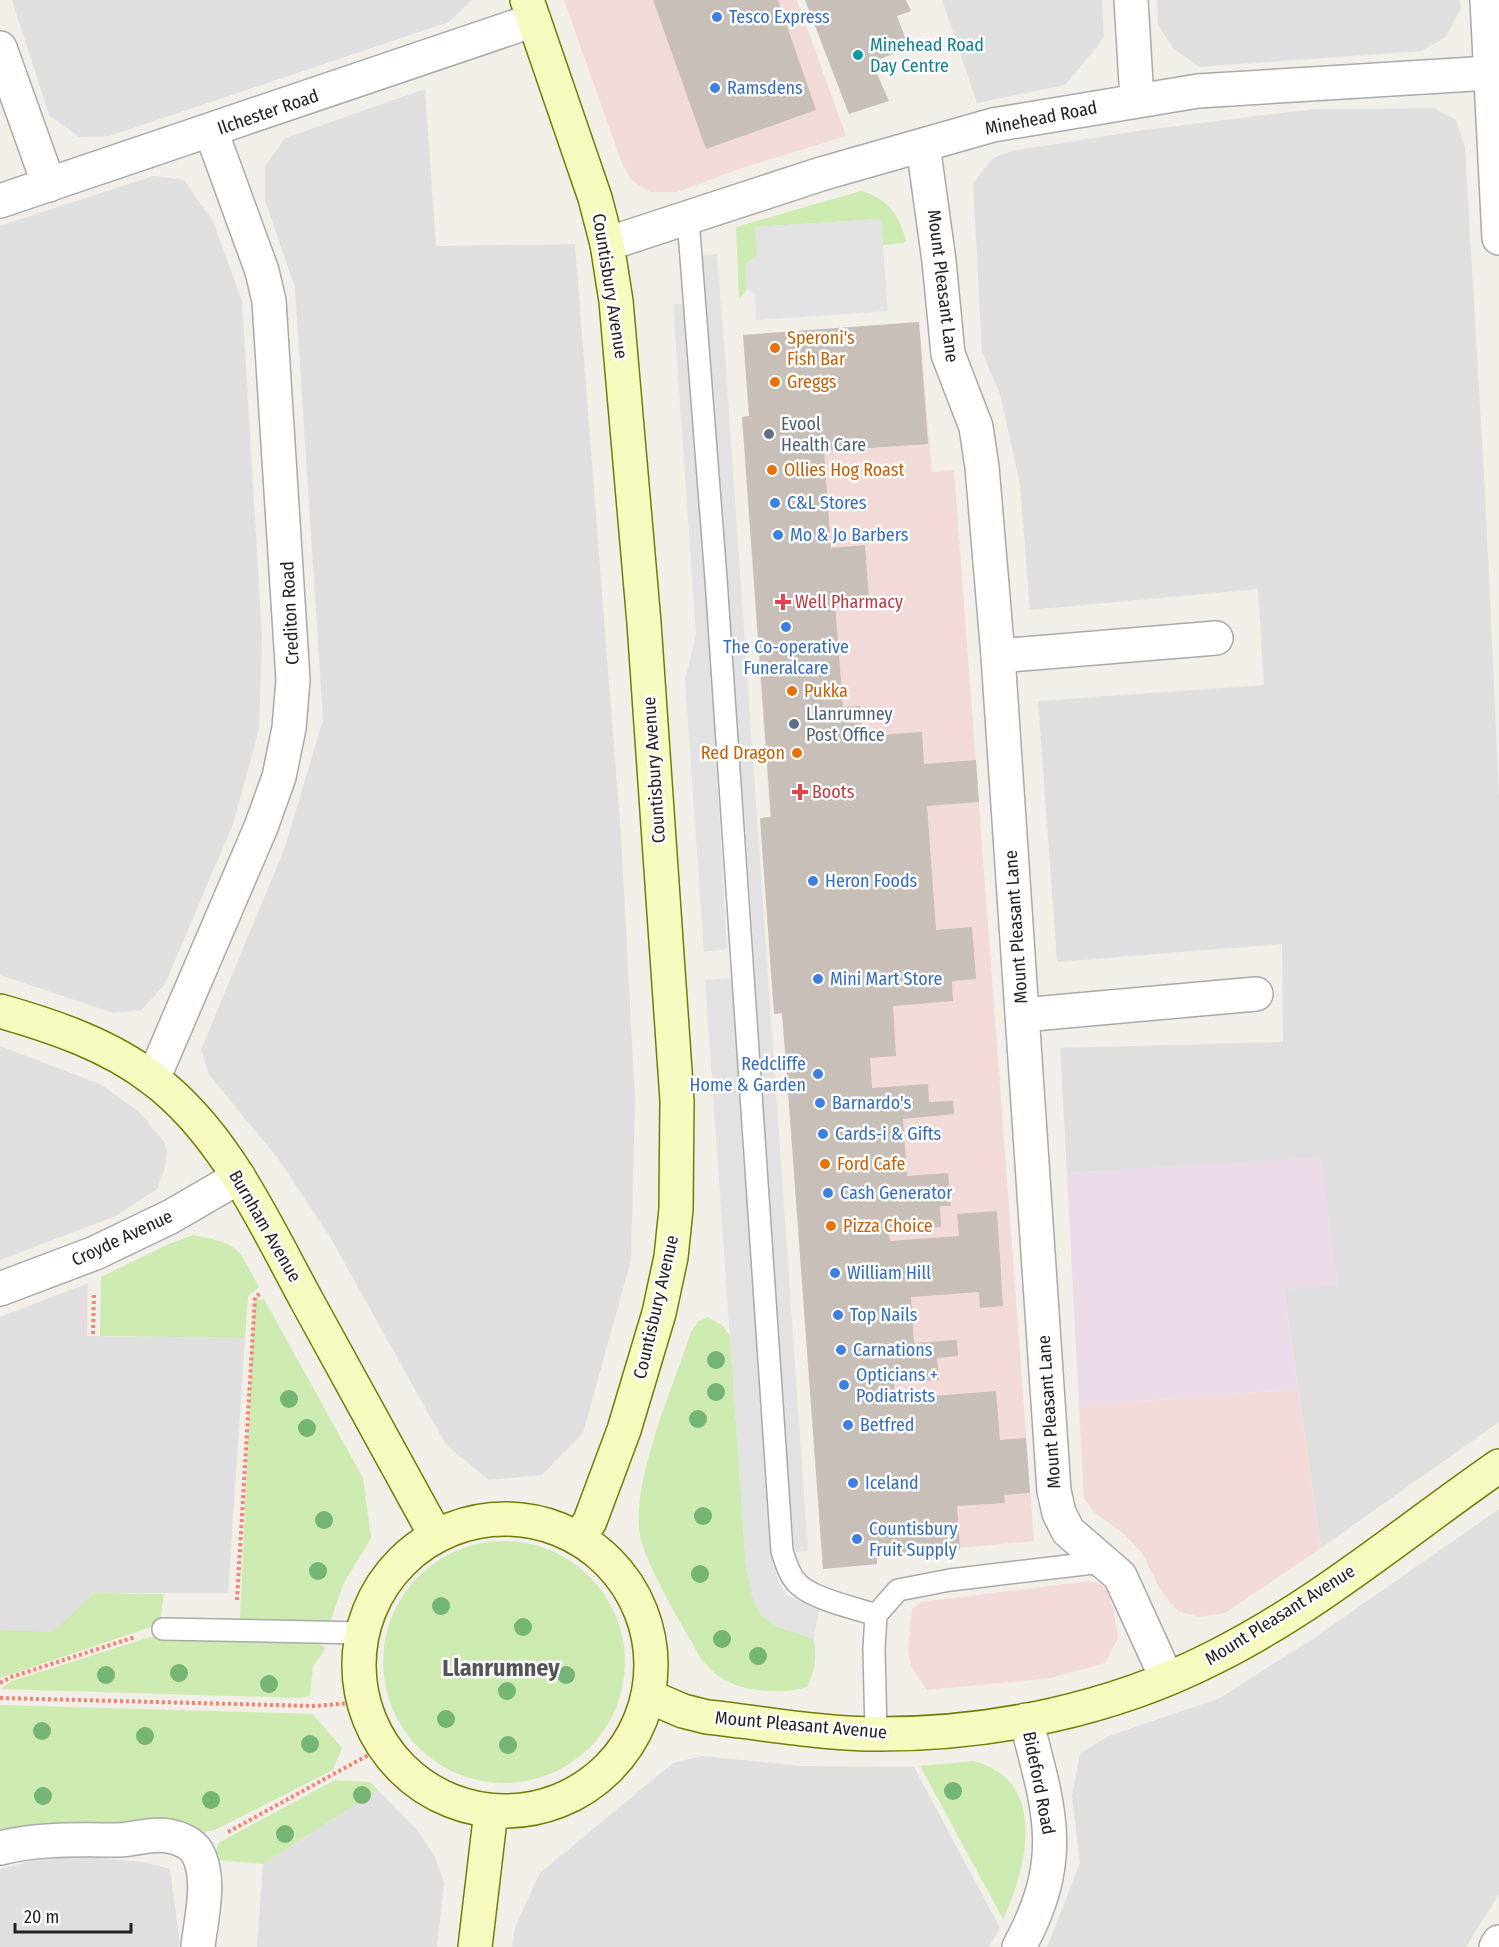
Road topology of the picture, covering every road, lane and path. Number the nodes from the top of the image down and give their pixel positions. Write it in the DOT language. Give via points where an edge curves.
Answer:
graph roads {
  1 [pos="1131,0"];
  2 [pos="1487,0"];
  3 [pos="531,10"];
  4 [pos="0,48"];
  5 [pos="1490,73"];
  6 [pos="1137,100"];
  7 [pos="211,131"];
  8 [pos="923,145"];
  9 [pos="49,185"];
  10 [pos="0,201"];
  11 [pos="688,219"];
  12 [pos="1499,238"];
  13 [pos="607,244"];
  14 [pos="1216,638"];
  15 [pos="998,656"];
  16 [pos="1256,994"];
  17 [pos="0,1011"];
  18 [pos="1022,1015"];
  19 [pos="153,1079"];
  20 [pos="238,1177"];
  21 [pos="292,1272"];
  22 [pos="0,1289"];
  23 [pos="1499,1466"];
  24 [pos="436,1536"];
  25 [pos="579,1539"];
  26 [pos="1102,1562"];
  27 [pos="876,1615"];
  28 [pos="163,1629"];
  29 [pos="234,1630"];
  30 [pos="362,1633"];
  31 [pos="1167,1679"];
  32 [pos="0,1683"];
  33 [pos="648,1696"];
  34 [pos="0,1698"];
  35 [pos="363,1702"];
  36 [pos="1026,1720"];
  37 [pos="876,1734"];
  38 [pos="383,1747"];
  39 [pos="491,1810"];
  40 [pos="0,1848"];
  41 [pos="196,1850"];
  42 [pos="1499,1942"];
  43 [pos="198,1947"];
  44 [pos="475,1947"];
  45 [pos="1019,1947"];
  46 [pos="1496,1947"];
  1 -- 6 [label="street"];
  2 -- 5 [label="street"];
  3 -- 7 [label="street, Ilchester Road"];
  3 -- 13 [label="street, Countisbury Avenue" via="578,143"];
  4 -- 9 [label="street"];
  5 -- 6 [label="street, Minehead Road" via="1198,91"];
  5 -- 12 [label="street"];
  6 -- 8 [label="street, Minehead Road" via="993,125"];
  7 -- 9 [label="street, Ilchester Road"];
  7 -- 19 [label="street, Crediton Road" via="262,271 269,301 293,680 279,777"];
  8 -- 11 [label="street, Minehead Road" via="747,197"];
  8 -- 15 [label="street, Mount Pleasant Lane" via="935,220 948,354 976,427 982,467"];
  9 -- 10 [label="street, Ilchester Road"];
  11 -- 13 [label="street, Minehead Road"];
  11 -- 27 [label="lane" via="782,1551 799,1586"];
  13 -- 25 [label="street, Countisbury Avenue" via="632,464 678,1160 671,1257 657,1319 624,1430 590,1521"];
  14 -- 15 [label="street"];
  15 -- 18 [label="street, Mount Pleasant Lane"];
  16 -- 18 [label="street"];
  17 -- 19 [label="street, Burnham Avenue" via="92,1043"];
  18 -- 26 [label="street, Mount Pleasant Lane" via="1054,1491 1068,1531"];
  19 -- 20 [label="street, Burnham Avenue" via="196,1120"];
  20 -- 21 [label="street, Burnham Avenue"];
  20 -- 22 [label="street, Croyde Avenue" via="170,1217 95,1253"];
  21 -- 24 [label="street, Burnham Avenue"];
  21 -- 29 [label="path" via="255,1297"];
  23 -- 31 [label="street, Mount Pleasant Avenue" via="1337,1583 1256,1634"];
  24 -- 25 [label="street" via="476,1522 512,1519 548,1524"];
  24 -- 30 [label="street" via="394,1571 376,1594"];
  25 -- 33 [label="street" via="611,1563 630,1588 644,1618 651,1652"];
  26 -- 27 [label="lane" via="898,1590"];
  26 -- 31 [label="street, Mount Pleasant Lane" via="1119,1576 1130,1595"];
  27 -- 37 [label="lane"];
  28 -- 29 [label="lane"];
  28 -- 32 [label="path"];
  29 -- 30 [label="lane"];
  30 -- 35 [label="street" via="358,1666"];
  31 -- 36 [label="street, Mount Pleasant Avenue"];
  33 -- 37 [label="street, Mount Pleasant Avenue" via="707,1717"];
  33 -- 39 [label="street" via="632,1738 599,1778 546,1806"];
  34 -- 35 [label="path" via="314,1707"];
  35 -- 38 [label="street"];
  36 -- 37 [label="street, Mount Pleasant Avenue" via="966,1729"];
  36 -- 45 [label="street, Bideford Road" via="1051,1835 1043,1895"];
  38 -- 39 [label="street" via="402,1771 425,1788 469,1808"];
  38 -- 41 [label="path"];
  39 -- 44 [label="street"];
  40 -- 41 [label="street" via="23,1842 169,1836"];
  41 -- 43 [label="street" via="204,1890"];
  42 -- 46 [label="street"];
}
